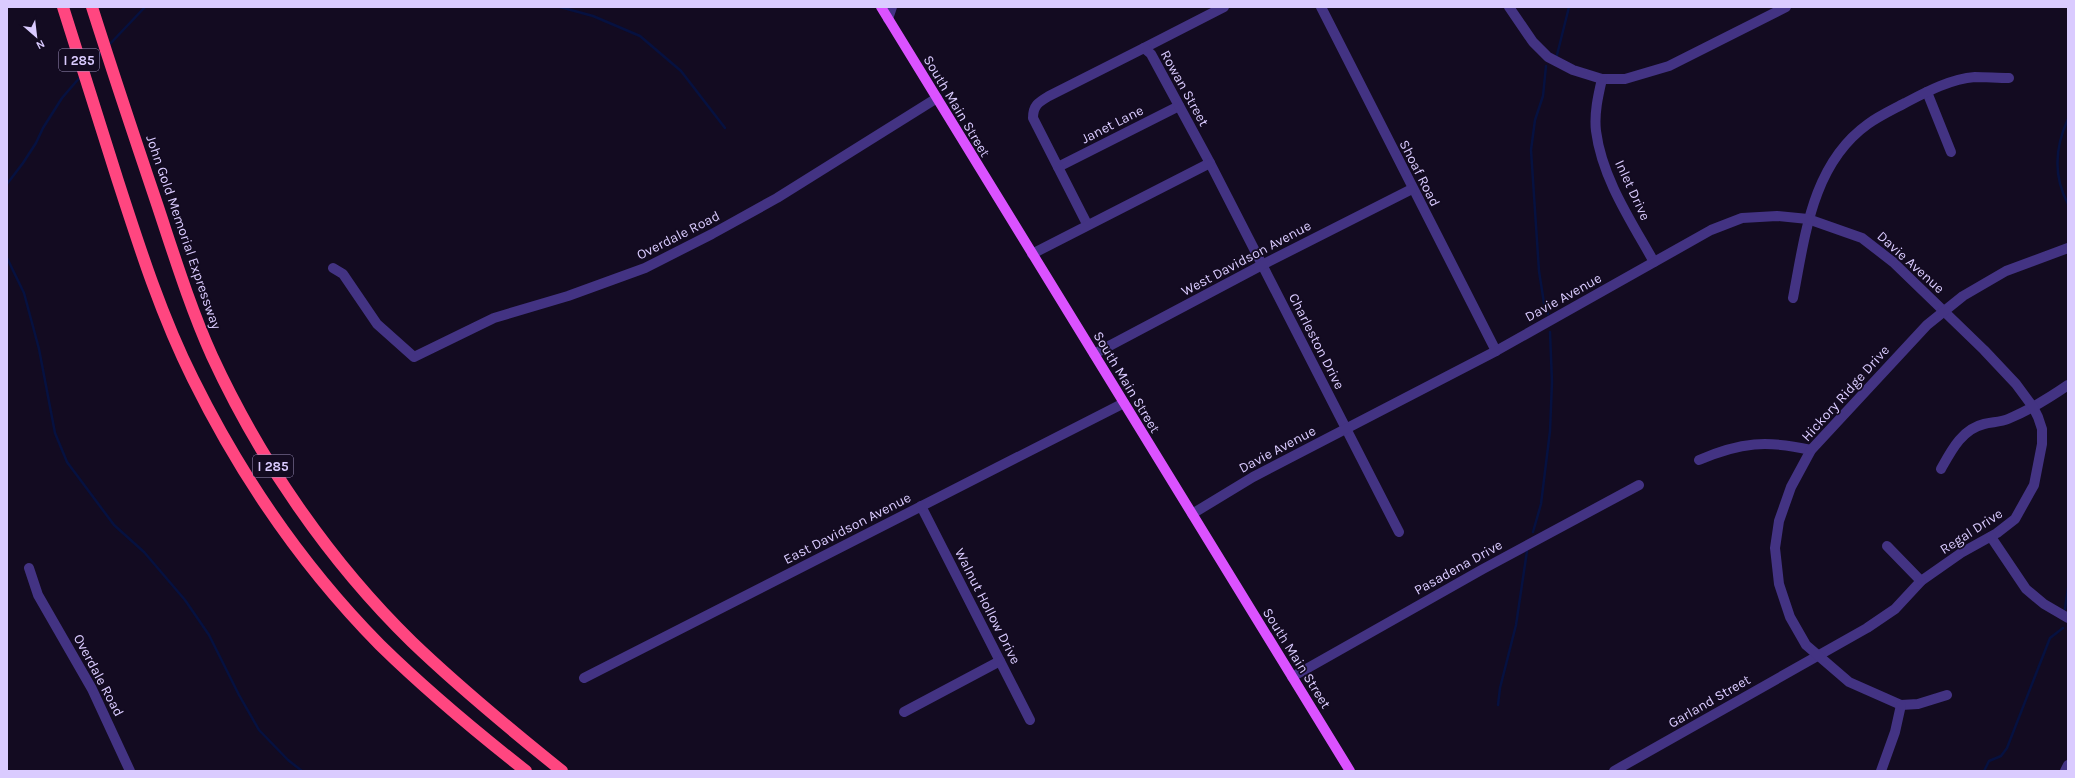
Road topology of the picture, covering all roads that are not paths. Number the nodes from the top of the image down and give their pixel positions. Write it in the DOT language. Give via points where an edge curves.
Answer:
graph roads {
  1 [pos="63,7"];
  2 [pos="881,7"];
  3 [pos="892,7"];
  4 [pos="1224,7"];
  5 [pos="1321,7"];
  6 [pos="1509,7"];
  7 [pos="1786,7"];
  8 [pos="93,11"];
  9 [pos="1767,11"];
  10 [pos="888,19"];
  11 [pos="1144,48"];
  12 [pos="2009,78"];
  13 [pos="1602,79"];
  14 [pos="1927,92"];
  15 [pos="937,98"];
  16 [pos="1179,106"];
  17 [pos="1951,152"];
  18 [pos="1210,163"];
  19 [pos="1058,167"];
  20 [pos="1412,189"];
  21 [pos="1808,219"];
  22 [pos="1087,224"];
  23 [pos="2068,248"];
  24 [pos="1032,254"];
  25 [pos="1654,262"];
  26 [pos="1262,265"];
  27 [pos="333,268"];
  28 [pos="1793,298"];
  29 [pos="1945,311"];
  30 [pos="1496,351"];
  31 [pos="1094,354"];
  32 [pos="2068,385"];
  33 [pos="1124,404"];
  34 [pos="2034,407"];
  35 [pos="1345,429"];
  36 [pos="1811,450"];
  37 [pos="1699,460"];
  38 [pos="1941,469"];
  39 [pos="1639,484"];
  40 [pos="921,506"];
  41 [pos="1192,514"];
  42 [pos="1399,532"];
  43 [pos="1991,537"];
  44 [pos="1887,546"];
  45 [pos="29,568"];
  46 [pos="1921,581"];
  47 [pos="2068,618"];
  48 [pos="1817,655"];
  49 [pos="1000,661"];
  50 [pos="1292,677"];
  51 [pos="584,678"];
  52 [pos="1947,695"];
  53 [pos="1901,705"];
  54 [pos="904,712"];
  55 [pos="1030,720"];
  56 [pos="2068,765"];
  57 [pos="130,771"];
  58 [pos="526,771"];
  59 [pos="562,771"];
  60 [pos="1350,771"];
  61 [pos="1614,771"];
  62 [pos="1881,771"];
  63 [pos="2065,771"];
  1 -- 58 [label="highway, I 285" via="137,242 163,312 192,378 226,441 262,498 308,562 338,598 423,686"];
  2 -- 10 [label="main road, South Main Street"];
  3 -- 10 [label="street"];
  4 -- 11 [label="street"];
  5 -- 20 [label="street, Shoaf Road"];
  6 -- 13 [label="street" via="1533,42 1548,57 1573,70"];
  7 -- 9 [label="street"];
  8 -- 59 [label="highway, John Gold Memorial Expressway / I 285" via="186,292 243,417 279,477 319,535 364,590 410,640 460,687"];
  9 -- 13 [label="street" via="1669,66 1625,79"];
  10 -- 15 [label="main road, South Main Street"];
  11 -- 16 [label="street, Rowan Street" via="1151,54"];
  11 -- 19 [label="street, Rowan Street" via="1036,104 1032,110 1033,118"];
  12 -- 14 [label="street" via="1974,77"];
  13 -- 25 [label="street, Inlet Drive" via="1597,104 1596,130 1606,171"];
  14 -- 17 [label="street"];
  14 -- 21 [label="street" via="1882,115 1859,132 1824,176"];
  15 -- 24 [label="main road, South Main Street"];
  15 -- 27 [label="street, Overdale Road" via="776,198 645,268 568,296 494,318 414,358 377,324 343,274"];
  16 -- 18 [label="street, Rowan Street"];
  16 -- 19 [label="street, Janet Lane"];
  18 -- 22 [label="street"];
  18 -- 26 [label="street, Charleston Drive"];
  19 -- 22 [label="street, Rowan Street"];
  20 -- 26 [label="street, West Davidson Avenue"];
  20 -- 30 [label="street, Shoaf Road"];
  21 -- 25 [label="street, Davie Avenue" via="1777,216 1742,218 1711,230"];
  21 -- 28 [label="street"];
  21 -- 29 [label="street, Davie Avenue" via="1846,231 1874,246"];
  22 -- 24 [label="street"];
  23 -- 29 [label="street, Hickory Ridge Drive" via="2006,271 1963,296"];
  24 -- 31 [label="main road, South Main Street"];
  25 -- 30 [label="street, Davie Avenue"];
  26 -- 31 [label="street, West Davidson Avenue"];
  26 -- 35 [label="street, Charleston Drive"];
  29 -- 34 [label="street, Regal Drive" via="1984,350"];
  29 -- 36 [label="street, Hickory Ridge Drive" via="1912,340"];
  30 -- 35 [label="street, Davie Avenue"];
  31 -- 33 [label="main road, South Main Street"];
  32 -- 34 [label="street"];
  33 -- 40 [label="street, East Davidson Avenue"];
  33 -- 41 [label="main road, South Main Street"];
  34 -- 38 [label="street" via="2006,419 1973,428 1953,448"];
  34 -- 43 [label="street, Regal Drive" via="2042,429 2042,444 2034,485 2015,519"];
  35 -- 41 [label="street, Davie Avenue" via="1253,477"];
  35 -- 42 [label="street, Charleston Drive"];
  36 -- 37 [label="street" via="1762,442 1728,449"];
  36 -- 48 [label="street, Hickory Ridge Drive" via="1784,503 1775,548 1783,601 1802,638"];
  39 -- 50 [label="street, Pasadena Drive"];
  40 -- 49 [label="street, Walnut Hollow Drive"];
  40 -- 51 [label="street, East Davidson Avenue"];
  41 -- 50 [label="main road, South Main Street"];
  43 -- 46 [label="street, Regal Drive" via="1961,553"];
  43 -- 47 [label="street" via="2026,589 2044,604"];
  44 -- 46 [label="street"];
  45 -- 57 [label="street, Overdale Road" via="38,595 92,689"];
  46 -- 48 [label="street, Regal Drive" via="1895,609 1867,628"];
  48 -- 53 [label="street, Hickory Ridge Drive" via="1849,682"];
  48 -- 61 [label="street, Garland Street"];
  49 -- 54 [label="street"];
  49 -- 55 [label="street, Walnut Hollow Drive"];
  50 -- 60 [label="main road, South Main Street"];
  52 -- 53 [label="street, Hickory Ridge Drive" via="1918,704"];
  53 -- 62 [label="street" via="1895,732"];
  56 -- 63 [label="street"];
}
